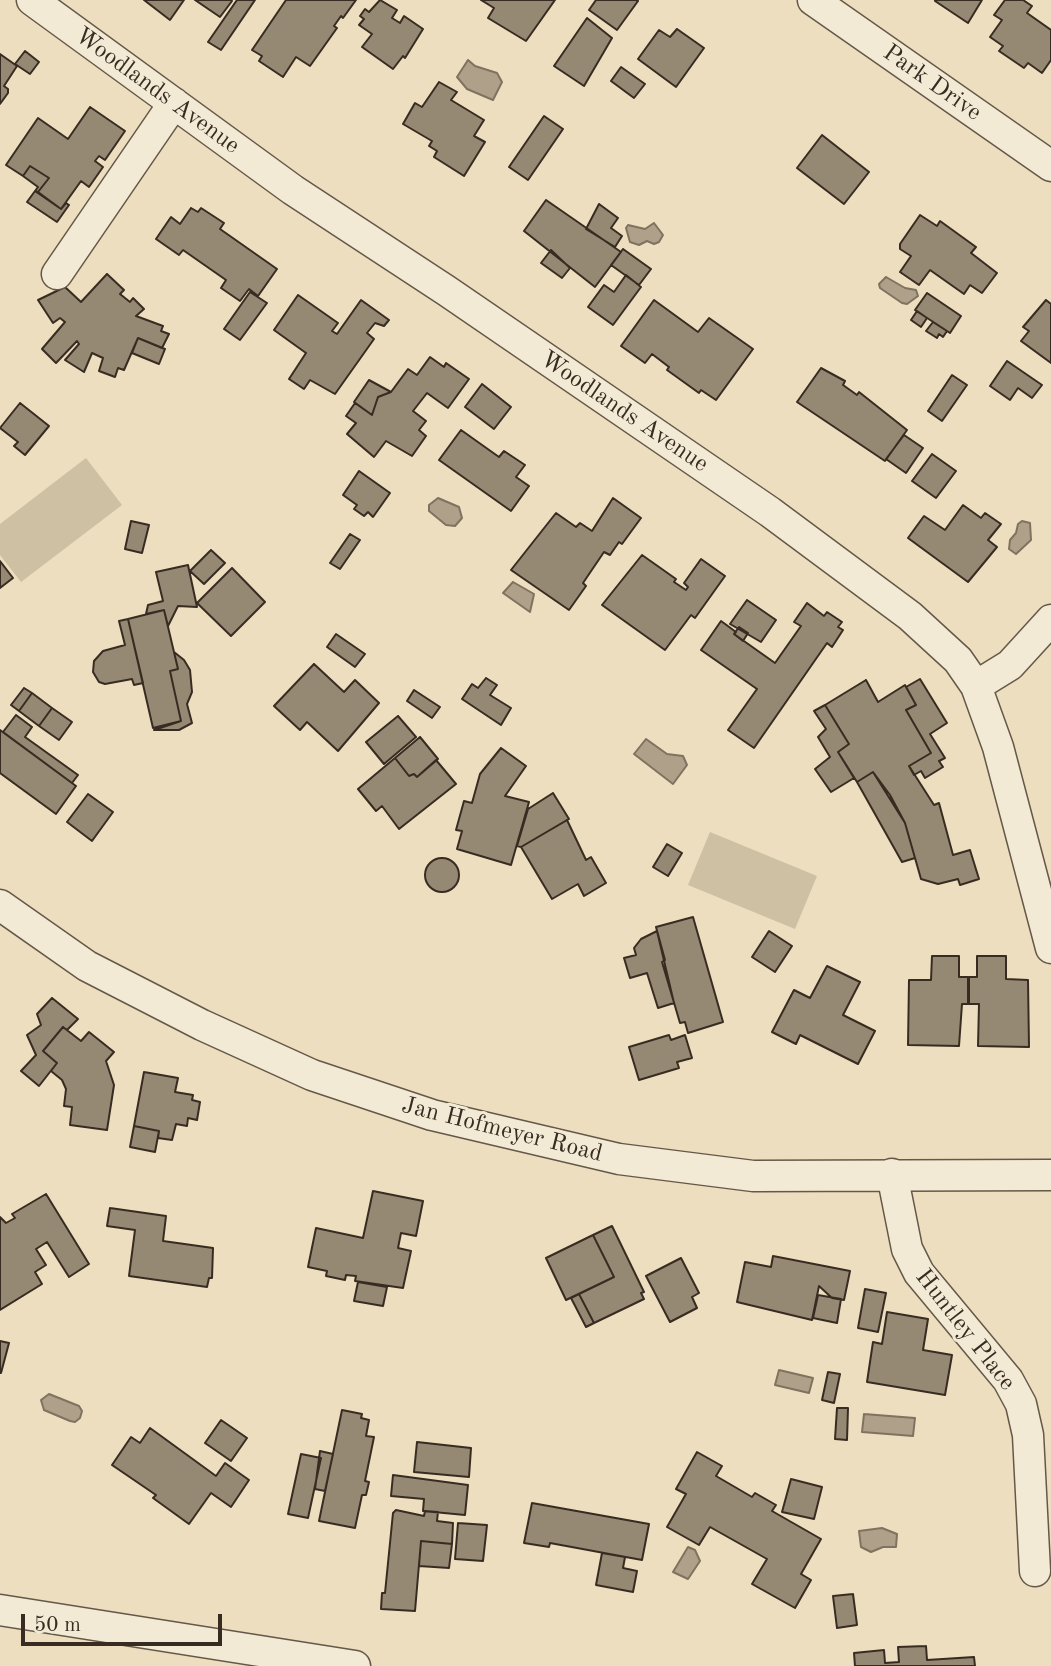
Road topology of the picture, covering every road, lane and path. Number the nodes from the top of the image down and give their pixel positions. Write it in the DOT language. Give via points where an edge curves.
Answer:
graph roads {
  1 [pos="813,0"];
  2 [pos="39,2"];
  3 [pos="174,103"];
  4 [pos="1051,166"];
  5 [pos="57,274"];
  6 [pos="1051,620"];
  7 [pos="976,686"];
  8 [pos="0,905"];
  9 [pos="1051,948"];
  10 [pos="892,1174"];
  11 [pos="1051,1175"];
  12 [pos="1035,1571"];
  13 [pos="0,1610"];
  14 [pos="355,1666"];
  1 -- 4 [label="street, Park Drive"];
  2 -- 3 [label="street, Woodlands Avenue"];
  3 -- 5 [label="street"];
  3 -- 7 [label="street, Woodlands Avenue" via="293,190 470,306 861,576 958,660"];
  6 -- 7 [label="street" via="1010,665"];
  7 -- 9 [label="street, Woodlands Avenue" via="998,747"];
  8 -- 10 [label="street, Jan Hofmeyer Road" via="87,966 202,1025 312,1075 409,1108 607,1156 693,1170 753,1176"];
  10 -- 11 [label="street, Jan Hofmeyer Road"];
  10 -- 12 [label="street, Huntley Place" via="907,1249 919,1273 1008,1380 1021,1404 1028,1435"];
  13 -- 14 [label="street"];
}
